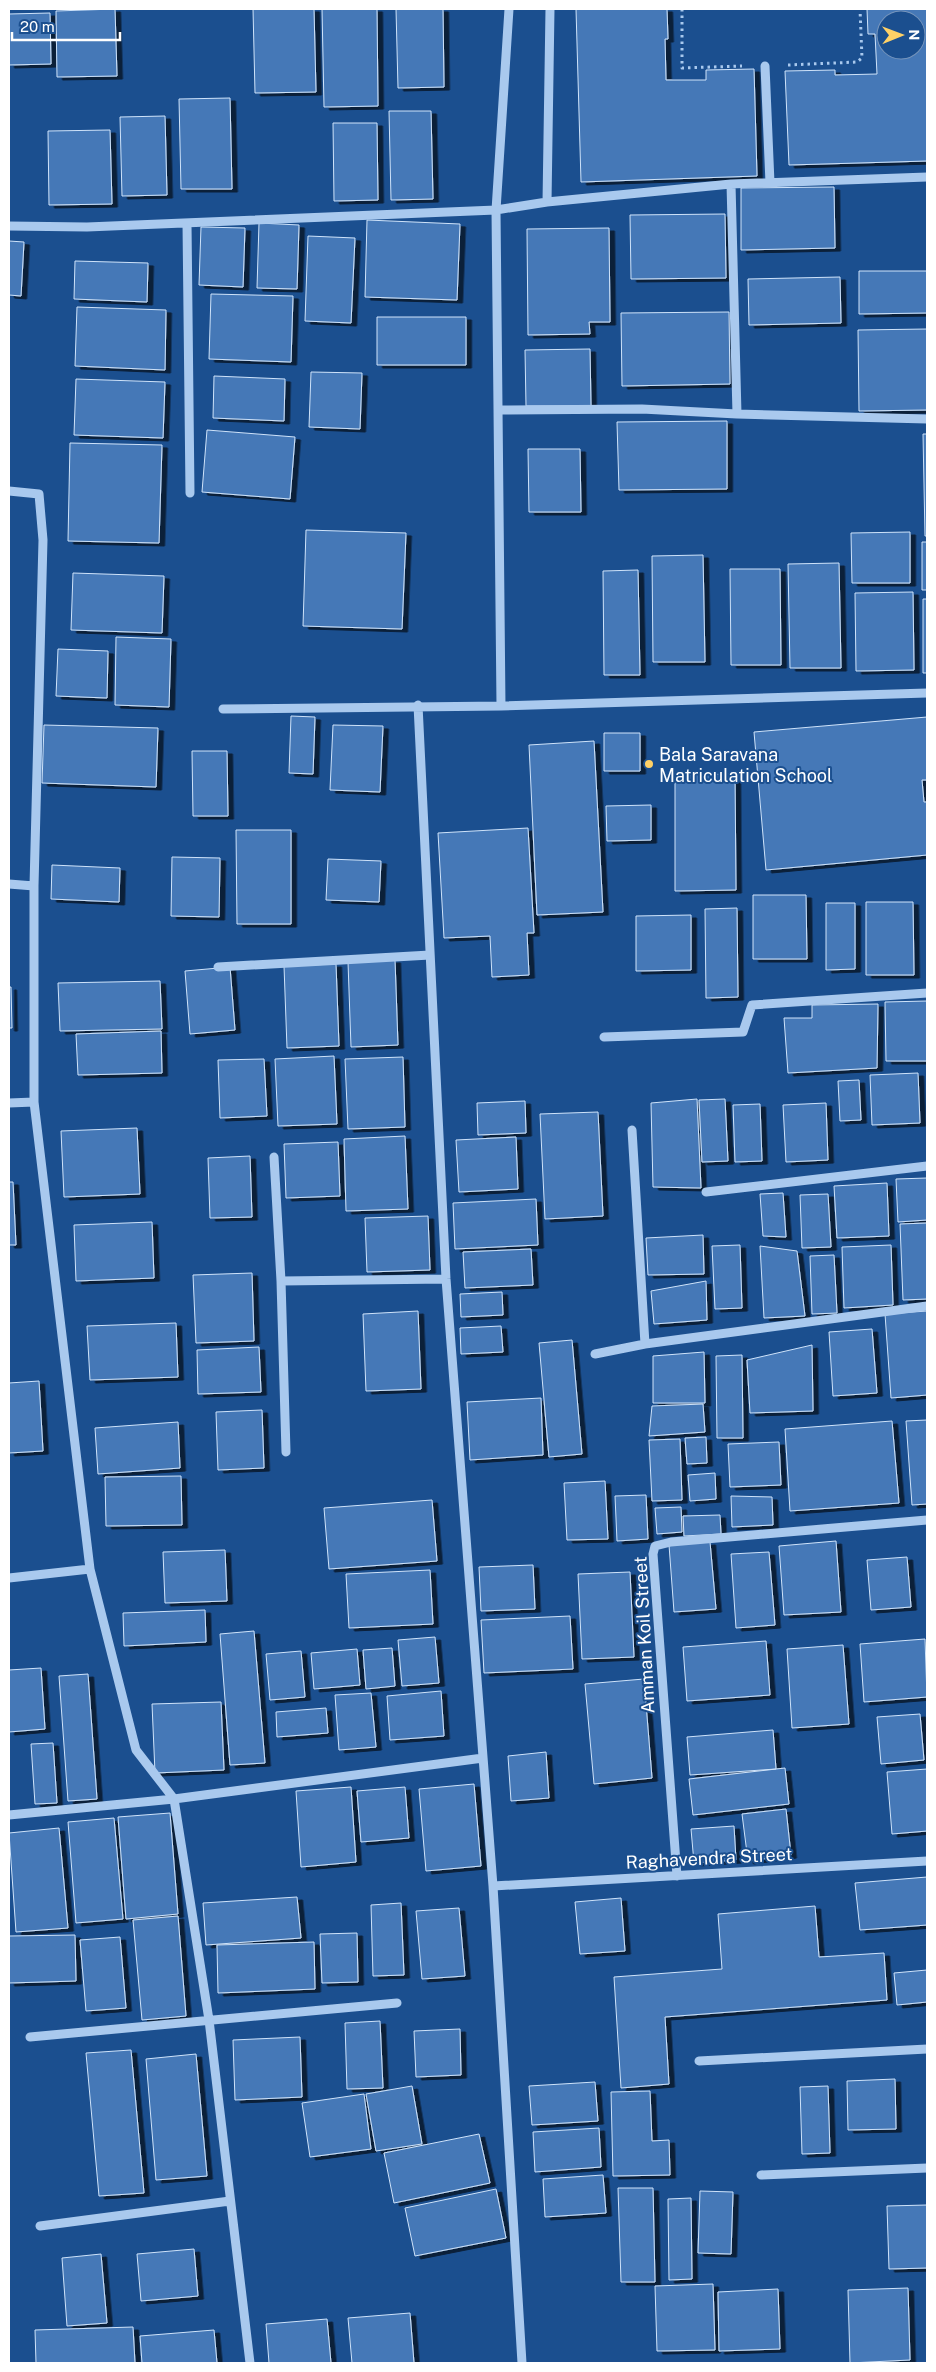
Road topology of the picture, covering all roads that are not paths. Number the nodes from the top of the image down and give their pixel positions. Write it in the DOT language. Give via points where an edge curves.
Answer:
graph roads {
  1 [pos="509,9"];
  2 [pos="550,9"];
  3 [pos="766,66"];
  4 [pos="927,178"];
  5 [pos="770,183"];
  6 [pos="731,184"];
  7 [pos="547,202"];
  8 [pos="496,210"];
  9 [pos="188,222"];
  10 [pos="9,226"];
  11 [pos="498,410"];
  12 [pos="737,414"];
  13 [pos="927,420"];
  14 [pos="9,491"];
  15 [pos="190,493"];
  16 [pos="927,693"];
  17 [pos="418,705"];
  18 [pos="501,706"];
  19 [pos="223,709"];
  20 [pos="9,884"];
  21 [pos="34,886"];
  22 [pos="430,955"];
  23 [pos="218,967"];
  24 [pos="927,993"];
  25 [pos="604,1038"];
  26 [pos="34,1102"];
  27 [pos="9,1103"];
  28 [pos="632,1130"];
  29 [pos="274,1157"];
  30 [pos="927,1166"];
  31 [pos="706,1192"];
  32 [pos="446,1279"];
  33 [pos="281,1281"];
  34 [pos="927,1306"];
  35 [pos="645,1344"];
  36 [pos="595,1354"];
  37 [pos="286,1452"];
  38 [pos="927,1520"];
  39 [pos="90,1569"];
  40 [pos="9,1578"];
  41 [pos="483,1758"];
  42 [pos="174,1799"];
  43 [pos="9,1815"];
  44 [pos="927,1861"];
  45 [pos="676,1876"];
  46 [pos="493,1886"];
  47 [pos="397,2003"];
  48 [pos="209,2020"];
  49 [pos="30,2037"];
  50 [pos="927,2049"];
  51 [pos="699,2061"];
  52 [pos="927,2168"];
  53 [pos="761,2176"];
  54 [pos="230,2201"];
  55 [pos="40,2226"];
  56 [pos="250,2363"];
  57 [pos="522,2363"];
  1 -- 8 [label="street"];
  2 -- 7 [label="street"];
  3 -- 5 [label="street"];
  4 -- 5 [label="street"];
  5 -- 6 [label="street"];
  6 -- 7 [label="street"];
  6 -- 12 [label="street"];
  7 -- 8 [label="street"];
  8 -- 9 [label="street"];
  8 -- 11 [label="street"];
  9 -- 10 [label="street" via="87,227"];
  9 -- 15 [label="street"];
  11 -- 12 [label="street" via="642,409"];
  11 -- 18 [label="street"];
  12 -- 13 [label="street"];
  14 -- 21 [label="street" via="39,494 43,540"];
  16 -- 18 [label="street"];
  17 -- 18 [label="street"];
  17 -- 19 [label="street"];
  17 -- 22 [label="street"];
  20 -- 21 [label="street"];
  21 -- 26 [label="street"];
  22 -- 23 [label="street"];
  22 -- 32 [label="street"];
  24 -- 25 [label="street" via="752,1005 743,1032"];
  26 -- 27 [label="street"];
  26 -- 39 [label="street"];
  28 -- 35 [label="street"];
  29 -- 33 [label="street"];
  30 -- 31 [label="street"];
  32 -- 33 [label="street"];
  32 -- 41 [label="street"];
  33 -- 37 [label="street"];
  34 -- 35 [label="street"];
  35 -- 36 [label="street"];
  38 -- 45 [label="street, Amman Koil Street" via="655,1546 653,1554"];
  39 -- 40 [label="street"];
  39 -- 42 [label="street" via="136,1750"];
  41 -- 42 [label="street"];
  41 -- 46 [label="street"];
  42 -- 43 [label="street"];
  42 -- 48 [label="street"];
  44 -- 45 [label="street, Raghavendra Street"];
  45 -- 46 [label="street, Raghavendra Street"];
  46 -- 57 [label="street"];
  47 -- 48 [label="street"];
  48 -- 49 [label="street"];
  48 -- 54 [label="street"];
  50 -- 51 [label="street"];
  52 -- 53 [label="street"];
  54 -- 55 [label="street"];
  54 -- 56 [label="street"];
}
